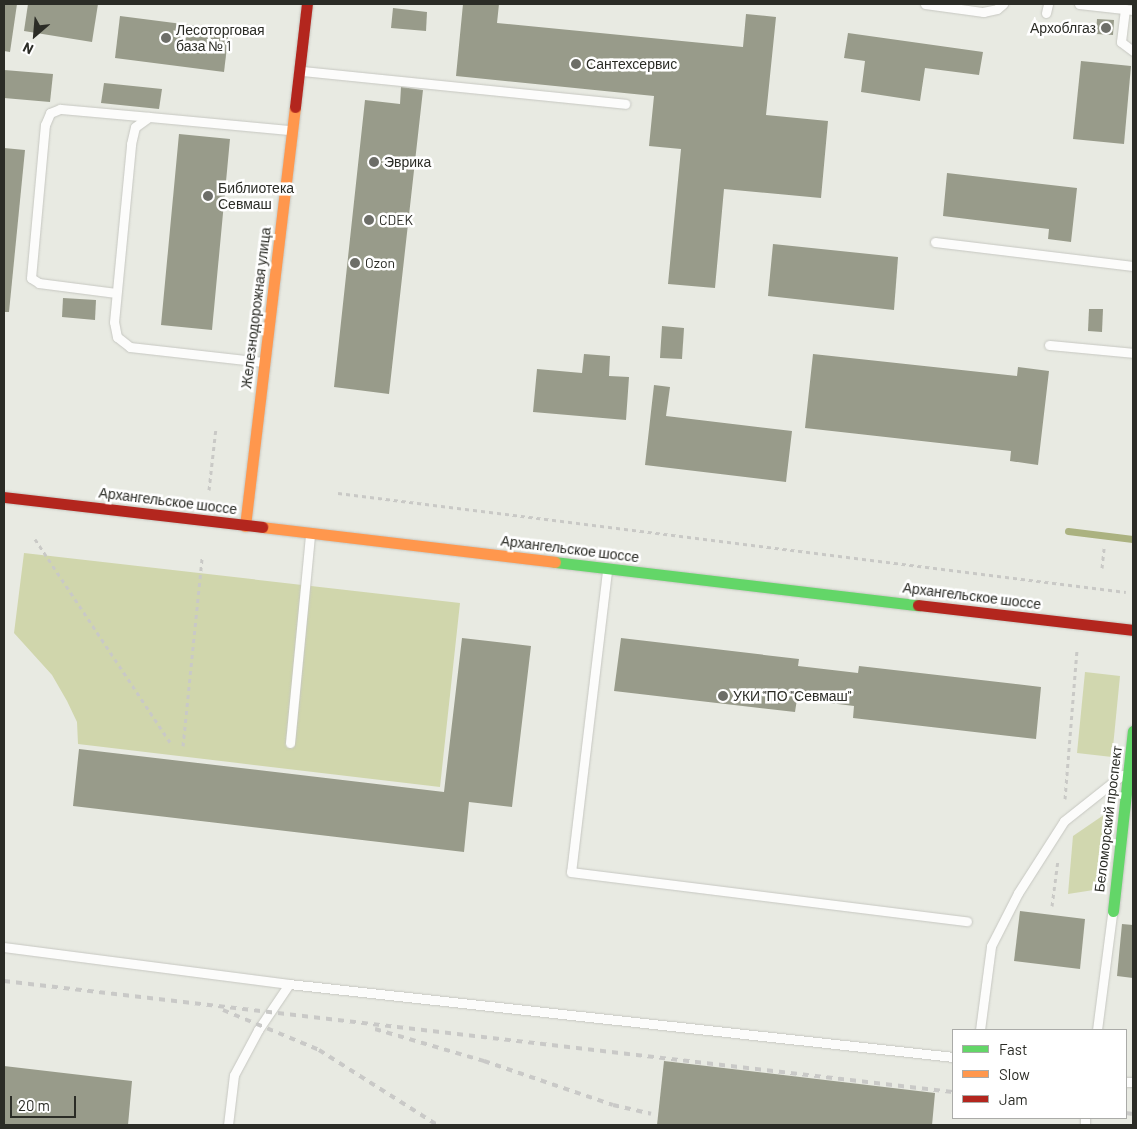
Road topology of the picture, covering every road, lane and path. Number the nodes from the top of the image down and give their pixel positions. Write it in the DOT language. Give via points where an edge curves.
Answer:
graph roads {
  1 [pos="307,4"];
  2 [pos="926,4"];
  3 [pos="1003,4"];
  4 [pos="1079,4"];
  5 [pos="1129,10"];
  6 [pos="1133,50"];
  7 [pos="299,71"];
  8 [pos="625,104"];
  9 [pos="149,117"];
  10 [pos="292,130"];
  11 [pos="935,242"];
  12 [pos="1133,266"];
  13 [pos="116,293"];
  14 [pos="1049,345"];
  15 [pos="1133,353"];
  16 [pos="265,362"];
  17 [pos="216,428"];
  18 [pos="209,490"];
  19 [pos="338,492"];
  20 [pos="4,497"];
  21 [pos="245,526"];
  22 [pos="310,533"];
  23 [pos="35,539"];
  24 [pos="1104,548"];
  25 [pos="202,558"];
  26 [pos="607,568"];
  27 [pos="1102,568"];
  28 [pos="1126,592"];
  29 [pos="1133,630"];
  30 [pos="1078,648"];
  31 [pos="1133,731"];
  32 [pos="171,744"];
  33 [pos="290,744"];
  34 [pos="183,746"];
  35 [pos="1131,771"];
  36 [pos="1064,821"];
  37 [pos="1060,849"];
  38 [pos="1052,906"];
  39 [pos="1113,911"];
  40 [pos="967,921"];
  41 [pos="4,947"];
  42 [pos="289,984"];
  43 [pos="980,1029"];
  44 [pos="1097,1029"];
  45 [pos="952,1057"];
  46 [pos="228,1125"];
  1 -- 7 [label="main road, Железнодорожная улица"];
  2 -- 3 [label="lane" via="983,12"];
  4 -- 5 [label="lane"];
  5 -- 6 [label="lane" via="1121,42"];
  7 -- 8 [label="lane"];
  7 -- 10 [label="main road, Железнодорожная улица"];
  9 -- 10 [label="lane"];
  9 -- 13 [label="lane" via="135,127 131,144"];
  9 -- 13 [label="lane" via="60,109 50,113 45,124 31,278 39,283"];
  10 -- 16 [label="main road, Железнодорожная улица"];
  11 -- 12 [label="lane"];
  13 -- 16 [label="lane" via="114,322 118,337 130,347"];
  14 -- 15 [label="lane"];
  16 -- 21 [label="main road, Железнодорожная улица"];
  17 -- 18 [label="path"];
  19 -- 28 [label="path"];
  20 -- 21 [label="main road, Архангельское шоссе"];
  21 -- 22 [label="main road, Архангельское шоссе"];
  22 -- 26 [label="main road, Архангельское шоссе"];
  22 -- 33 [label="lane"];
  23 -- 32 [label="path"];
  24 -- 27 [label="path"];
  25 -- 34 [label="path"];
  26 -- 29 [label="main road, Архангельское шоссе"];
  26 -- 40 [label="lane" via="571,872"];
  30 -- 36 [label="path"];
  31 -- 35 [label="main road, Беломорский проспект"];
  35 -- 36 [label="lane"];
  35 -- 39 [label="main road, Беломорский проспект"];
  36 -- 43 [label="lane" via="1027,879 991,946"];
  37 -- 38 [label="path"];
  39 -- 44 [label="lane"];
  41 -- 42 [label="lane"];
  42 -- 45 [label="lane"];
  42 -- 46 [label="lane" via="258,1030 234,1075"];
}
